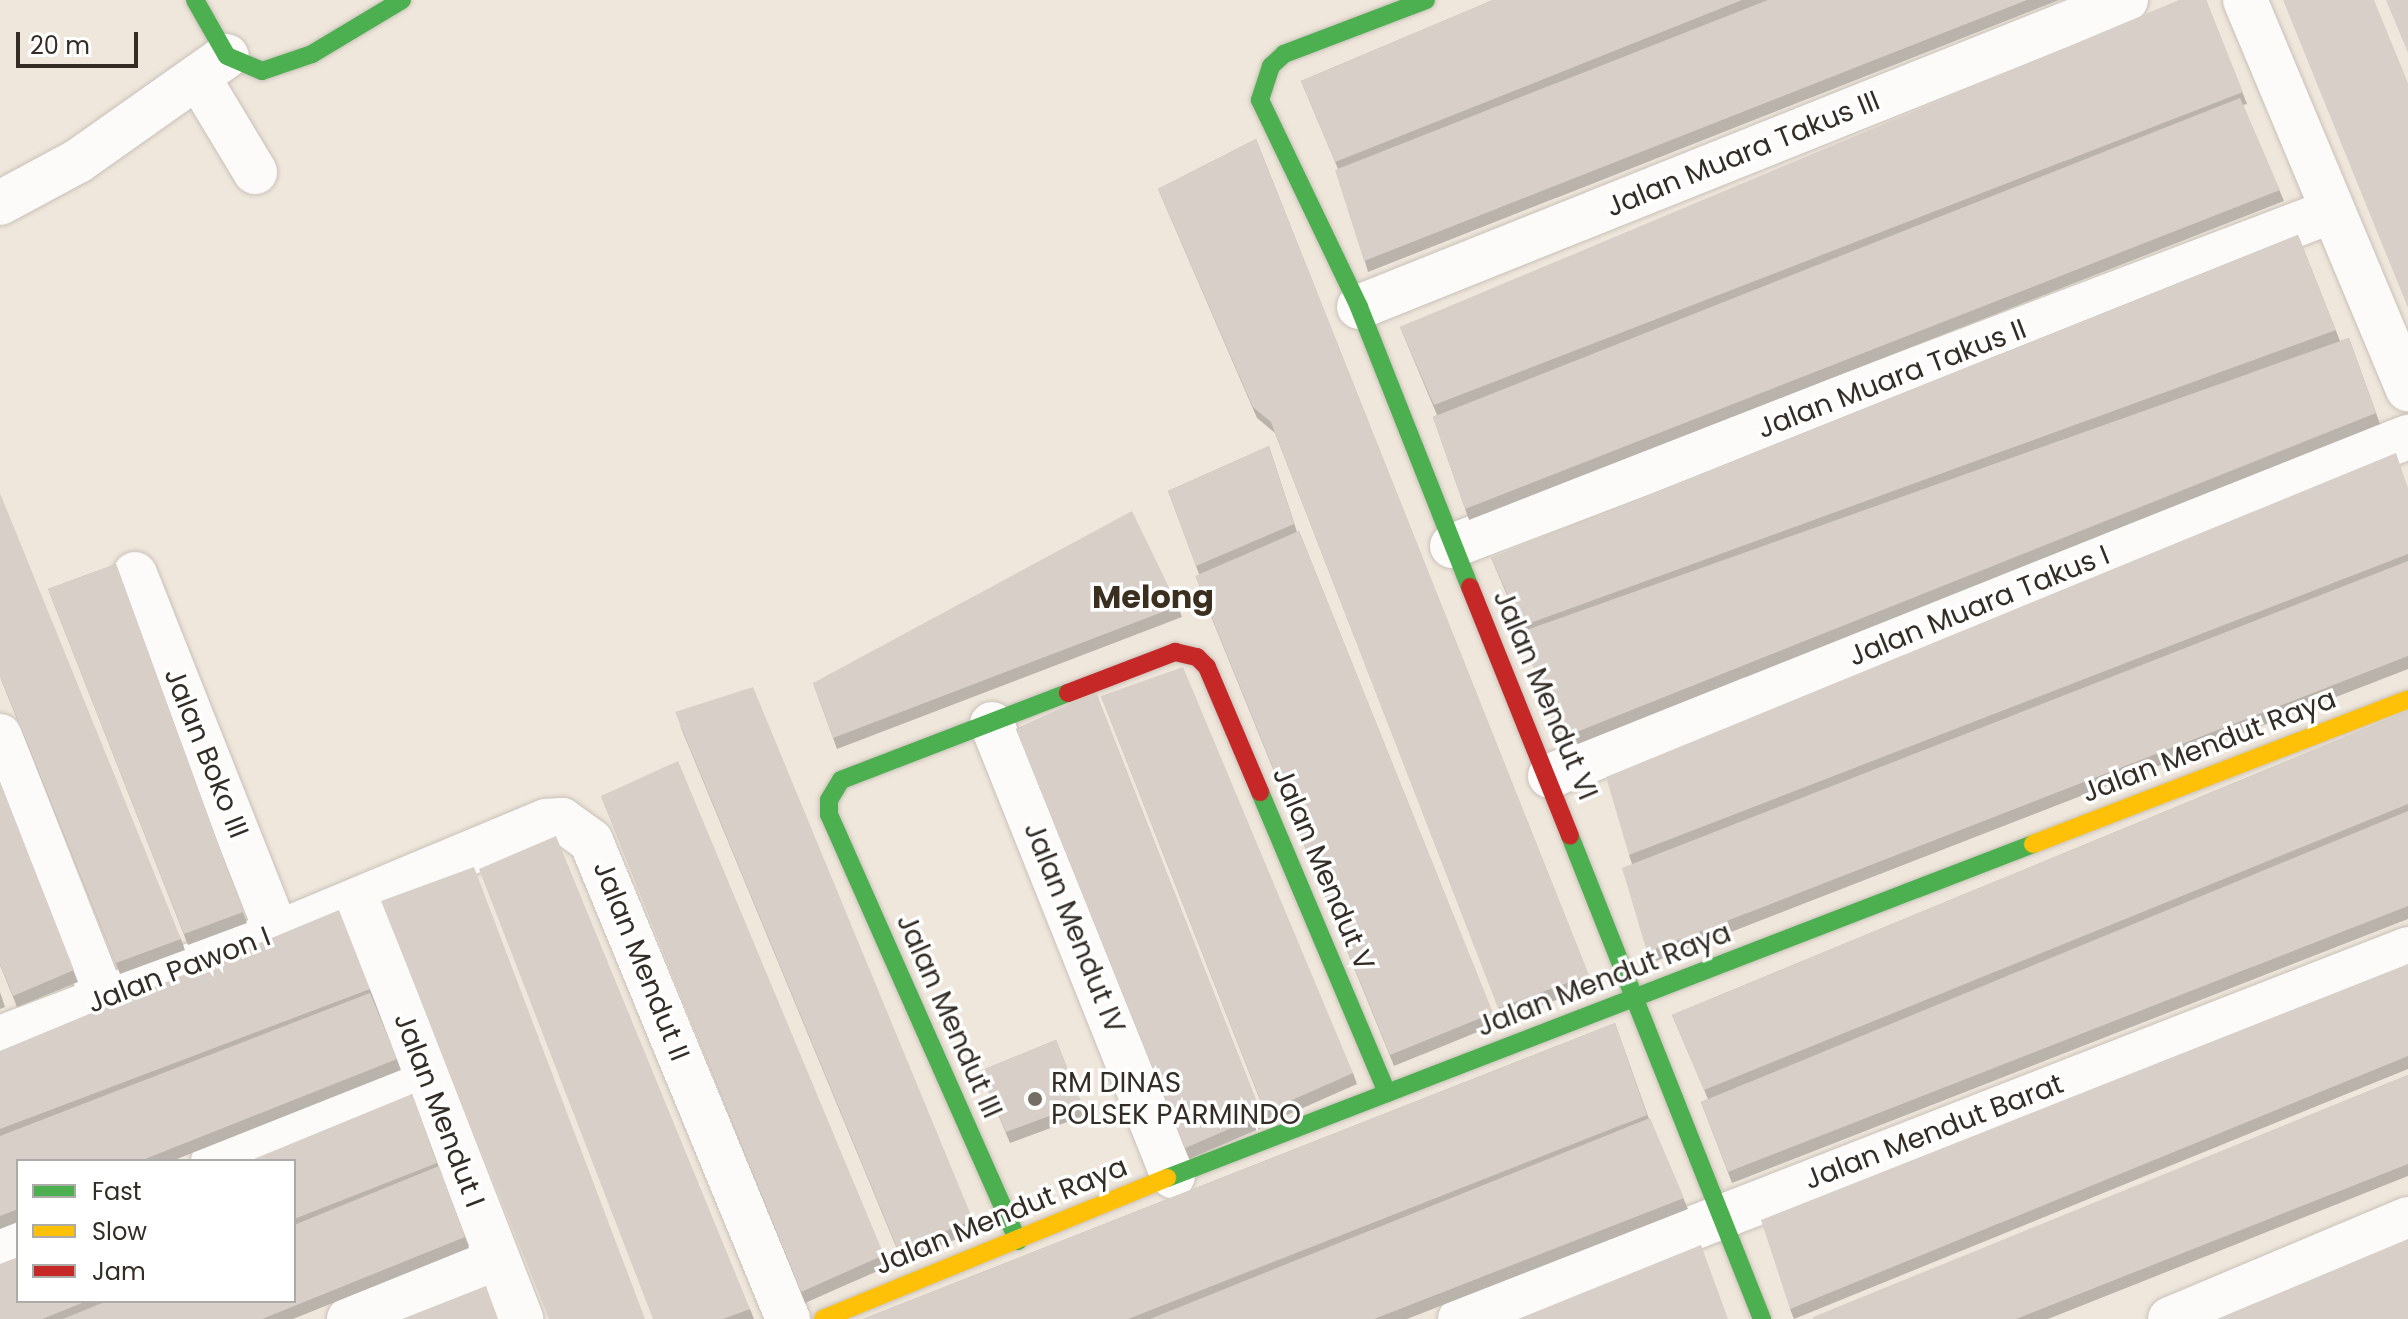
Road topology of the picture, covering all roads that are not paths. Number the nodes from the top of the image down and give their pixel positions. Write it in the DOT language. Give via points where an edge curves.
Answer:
graph roads {
  1 [pos="195,0"];
  2 [pos="402,0"];
  3 [pos="1426,0"];
  4 [pos="2126,0"];
  5 [pos="2245,0"];
  6 [pos="213,66"];
  7 [pos="255,172"];
  8 [pos="0,203"];
  9 [pos="2332,211"];
  10 [pos="1359,307"];
  11 [pos="2408,389"];
  12 [pos="2408,437"];
  13 [pos="1452,546"];
  14 [pos="135,574"];
  15 [pos="2408,699"];
  16 [pos="992,724"];
  17 [pos="0,736"];
  18 [pos="1550,776"];
  19 [pos="358,900"];
  20 [pos="277,933"];
  21 [pos="2408,949"];
  22 [pos="103,997"];
  23 [pos="1634,999"];
  24 [pos="0,1038"];
  25 [pos="425,1076"];
  26 [pos="1387,1093"];
  27 [pos="218,1159"];
  28 [pos="1173,1176"];
  29 [pos="1721,1215"];
  30 [pos="2408,1219"];
  31 [pos="1018,1241"];
  32 [pos="497,1258"];
  33 [pos="349,1319"];
  34 [pos="521,1319"];
  35 [pos="788,1319"];
  36 [pos="823,1319"];
  37 [pos="1460,1319"];
  38 [pos="1762,1319"];
  39 [pos="2170,1319"];
  1 -- 6 [label="street"];
  2 -- 6 [label="street" via="283,68"];
  3 -- 10 [label="street, Jalan Mendut VI" via="1284,54 1271,66 1260,100"];
  4 -- 10 [label="street, Jalan Muara Takus III"];
  5 -- 9 [label="street"];
  6 -- 7 [label="street"];
  6 -- 8 [label="street" via="78,161"];
  9 -- 11 [label="street"];
  9 -- 13 [label="street, Jalan Muara Takus II"];
  10 -- 13 [label="street, Jalan Mendut VI"];
  12 -- 18 [label="street, Jalan Muara Takus I"];
  13 -- 18 [label="street, Jalan Mendut VI"];
  14 -- 20 [label="street, Jalan Boko III"];
  15 -- 23 [label="street, Jalan Mendut Raya"];
  16 -- 26 [label="street, Jalan Mendut V" via="1175,652 1186,652 1207,667"];
  16 -- 28 [label="street, Jalan Mendut IV"];
  16 -- 31 [label="street, Jalan Mendut III" via="841,780 829,800 829,815"];
  17 -- 22 [label="street"];
  18 -- 23 [label="street, Jalan Mendut VI"];
  19 -- 20 [label="street, Jalan Pawon I"];
  19 -- 25 [label="street, Jalan Mendut I"];
  19 -- 35 [label="street, Jalan Mendut II" via="546,821 578,827 591,841"];
  20 -- 22 [label="street, Jalan Pawon I"];
  21 -- 29 [label="street, Jalan Mendut Barat"];
  22 -- 24 [label="street, Jalan Pawon I"];
  23 -- 26 [label="street, Jalan Mendut Raya"];
  23 -- 29 [label="street, Jalan Mendut VI"];
  25 -- 27 [label="street"];
  25 -- 32 [label="street, Jalan Mendut I"];
  26 -- 28 [label="street, Jalan Mendut Raya"];
  28 -- 31 [label="street, Jalan Mendut Raya"];
  29 -- 37 [label="street, Jalan Mendut Barat"];
  29 -- 38 [label="street, Jalan Mendut VI"];
  30 -- 39 [label="street"];
  31 -- 36 [label="street, Jalan Mendut Raya"];
  32 -- 33 [label="street"];
  32 -- 34 [label="street, Jalan Mendut I"];
}
